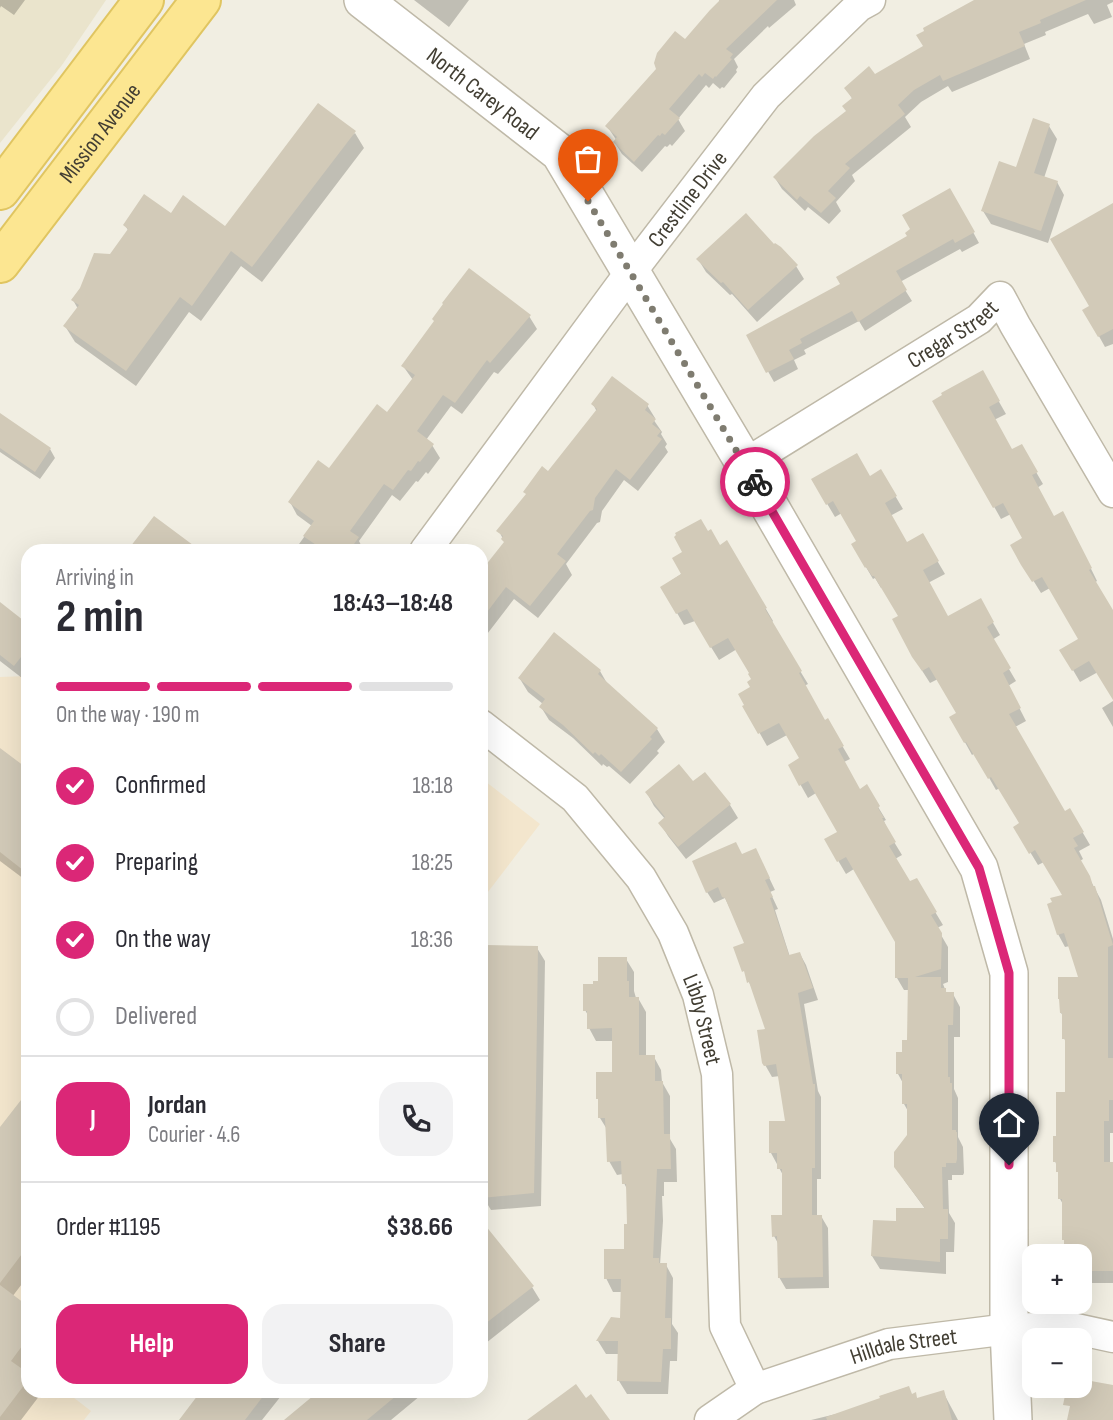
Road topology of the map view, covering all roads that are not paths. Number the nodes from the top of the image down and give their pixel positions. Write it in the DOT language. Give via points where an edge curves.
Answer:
graph roads {
  1 [pos="144,0"];
  2 [pos="201,0"];
  3 [pos="363,0"];
  4 [pos="870,0"];
  5 [pos="0,190"];
  6 [pos="0,263"];
  7 [pos="630,273"];
  8 [pos="745,464"];
  9 [pos="1113,492"];
  10 [pos="430,544"];
  11 [pos="488,730"];
  12 [pos="1009,1329"];
  13 [pos="1113,1337"];
  14 [pos="755,1389"];
  15 [pos="710,1420"];
  16 [pos="1013,1420"];
  1 -- 5 [label="main road, Mission Avenue"];
  2 -- 6 [label="main road, Mission Avenue"];
  3 -- 7 [label="street, North Carey Road" via="560,153"];
  4 -- 7 [label="street, Crestline Drive" via="766,96"];
  7 -- 8 [label="street, North Carey Road"];
  7 -- 10 [label="street, Crestline Drive"];
  8 -- 9 [label="street, Cregar Street" via="979,319 1000,297"];
  8 -- 12 [label="street, North Carey Road" via="979,868 1009,973"];
  11 -- 14 [label="street, Libby Street" via="575,798 641,878 673,933 698,995 718,1074 725,1326"];
  12 -- 13 [label="street, Hilldale Street" via="1067,1327"];
  12 -- 14 [label="street, Hilldale Street" via="889,1343"];
  12 -- 16 [label="street, North Carey Road"];
  14 -- 15 [label="street, Hilldale Street"];
}
